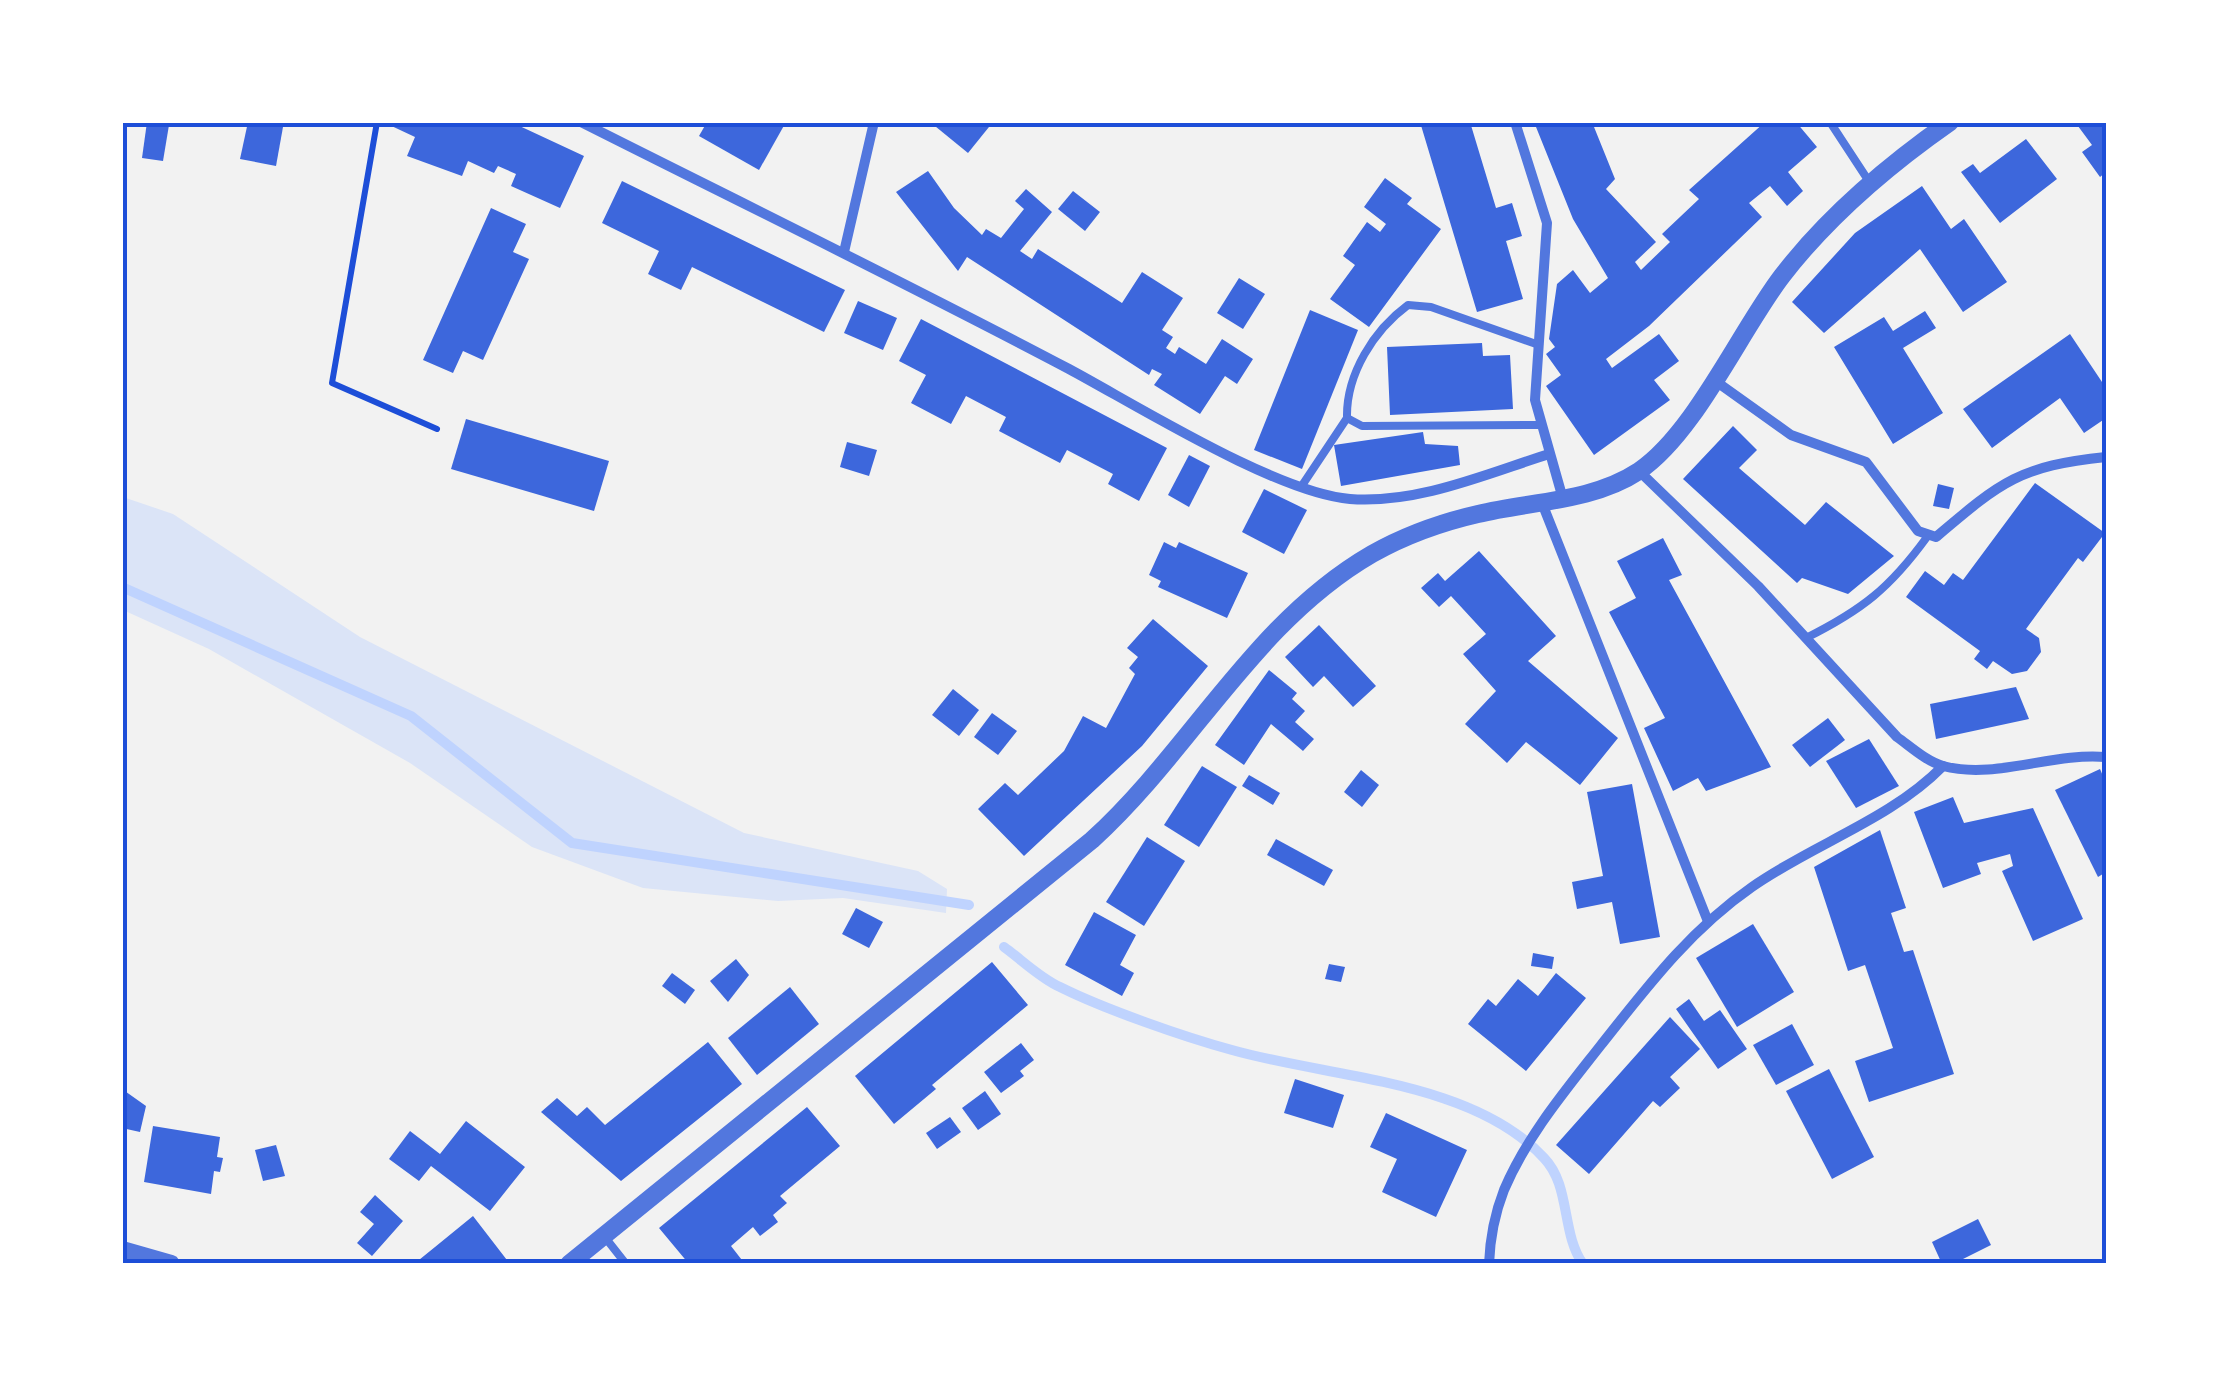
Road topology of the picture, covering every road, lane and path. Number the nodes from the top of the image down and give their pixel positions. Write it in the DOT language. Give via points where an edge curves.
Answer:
graph roads {
  1 [pos="377,122"];
  2 [pos="581,122"];
  3 [pos="874,122"];
  4 [pos="1515,122"];
  5 [pos="1830,122"];
  6 [pos="1950,122"];
  7 [pos="1870,182"];
  8 [pos="844,252"];
  9 [pos="1539,345"];
  10 [pos="1713,379"];
  11 [pos="1347,418"];
  12 [pos="1539,425"];
  13 [pos="437,429"];
  14 [pos="1549,454"];
  15 [pos="2106,458"];
  16 [pos="1639,470"];
  17 [pos="1301,487"];
  18 [pos="1563,498"];
  19 [pos="1542,503"];
  20 [pos="1927,537"];
  21 [pos="1806,638"];
  22 [pos="2106,757"];
  23 [pos="1943,766"];
  24 [pos="1707,919"];
  25 [pos="604,1236"];
  26 [pos="122,1250"];
  27 [pos="171,1264"];
  28 [pos="569,1264"];
  29 [pos="626,1264"];
  30 [pos="1488,1264"];
  1 -- 13 [label="path" via="332,384"];
  2 -- 8 [label="street"];
  3 -- 8 [label="street"];
  4 -- 9 [label="street" via="1547,223"];
  5 -- 7 [label="lane"];
  6 -- 7 [label="street"];
  7 -- 10 [label="street" via="1782,276"];
  8 -- 17 [label="street"];
  9 -- 11 [label="lane" via="1408,305 1384,323 1356,372"];
  9 -- 12 [label="street"];
  10 -- 16 [label="street" via="1663,449"];
  10 -- 20 [label="street" via="1791,435 1866,462"];
  11 -- 12 [label="lane" via="1377,427"];
  11 -- 17 [label="lane"];
  12 -- 14 [label="street"];
  14 -- 17 [label="street" via="1440,489 1388,498 1351,499"];
  14 -- 18 [label="street"];
  15 -- 20 [label="street" via="2002,481 1936,537"];
  16 -- 18 [label="street"];
  16 -- 21 [label="street"];
  18 -- 19 [label="street"];
  19 -- 24 [label="street"];
  19 -- 25 [label="street" via="1423,531 1333,580 1283,621 1167,764 1092,840"];
  20 -- 21 [label="lane" via="1898,578 1860,611"];
  21 -- 23 [label="street" via="1897,737"];
  22 -- 23 [label="street"];
  23 -- 24 [label="street" via="1905,799"];
  24 -- 30 [label="street" via="1547,1113 1496,1213"];
  25 -- 28 [label="street"];
  25 -- 29 [label="lane"];
  26 -- 27 [label="street"];
}
